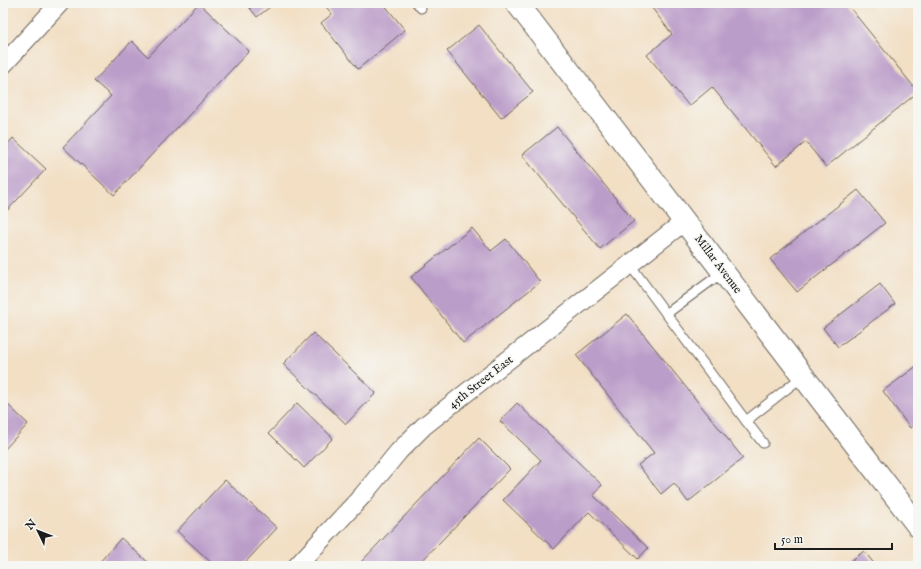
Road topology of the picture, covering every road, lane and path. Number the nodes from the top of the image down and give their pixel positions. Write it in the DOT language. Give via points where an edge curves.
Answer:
graph roads {
  1 [pos="60,3"];
  2 [pos="517,3"];
  3 [pos="3,65"];
  4 [pos="685,221"];
  5 [pos="630,265"];
  6 [pos="724,272"];
  7 [pos="666,314"];
  8 [pos="803,376"];
  9 [pos="746,421"];
  10 [pos="763,443"];
  11 [pos="918,526"];
  12 [pos="297,566"];
  1 -- 3 [label="street"];
  2 -- 4 [label="street, Millar Avenue"];
  4 -- 5 [label="street, 45th Street East"];
  4 -- 6 [label="street, Millar Avenue"];
  5 -- 7 [label="lane"];
  5 -- 12 [label="street, 45th Street East" via="424,426"];
  6 -- 7 [label="lane"];
  6 -- 8 [label="street, Millar Avenue"];
  7 -- 9 [label="lane"];
  8 -- 9 [label="lane"];
  8 -- 11 [label="street, Millar Avenue"];
  9 -- 10 [label="lane"];
}
